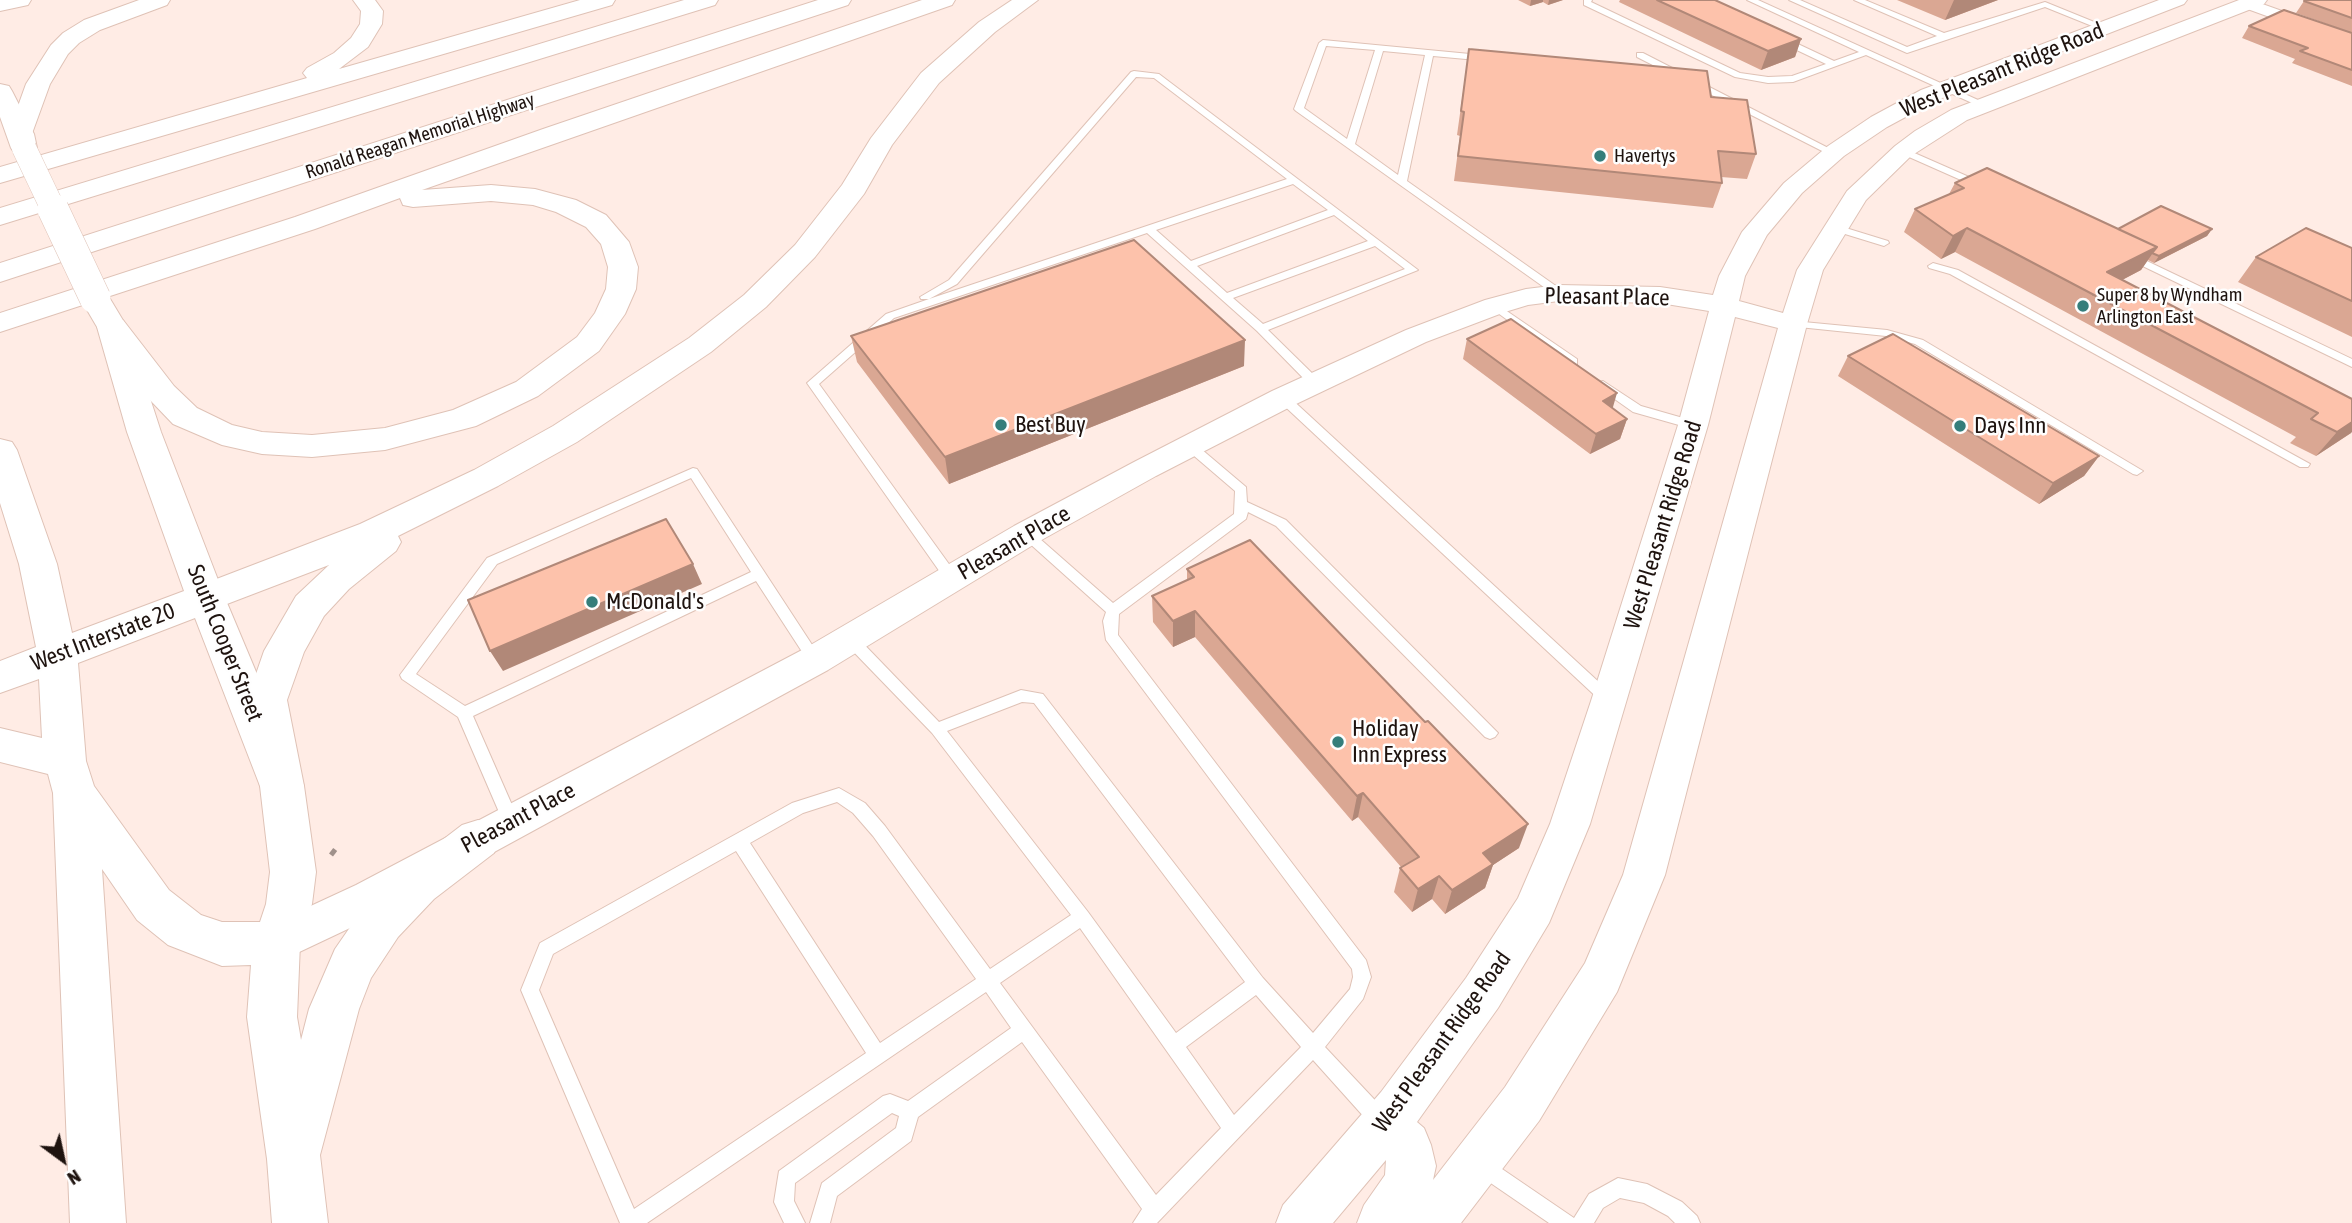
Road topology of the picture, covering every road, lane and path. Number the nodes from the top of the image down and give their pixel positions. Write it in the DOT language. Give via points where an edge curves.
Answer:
graph roads {
  1 [pos="20,0"];
  2 [pos="159,0"];
  3 [pos="364,0"];
  4 [pos="604,0"];
  5 [pos="707,0"];
  6 [pos="840,0"];
  7 [pos="944,0"];
  8 [pos="1027,0"];
  9 [pos="1588,0"];
  10 [pos="1751,0"];
  11 [pos="1793,0"];
  12 [pos="1858,0"];
  13 [pos="2177,0"];
  14 [pos="2044,2"];
  15 [pos="2253,2"];
  16 [pos="0,4"];
  17 [pos="2105,28"];
  18 [pos="1773,35"];
  19 [pos="1944,36"];
  20 [pos="2352,41"];
  21 [pos="1380,48"];
  22 [pos="1430,52"];
  23 [pos="1866,52"];
  24 [pos="1640,55"];
  25 [pos="1496,58"];
  26 [pos="1833,64"];
  27 [pos="1654,73"];
  28 [pos="1681,75"];
  29 [pos="1947,89"];
  30 [pos="0,91"];
  31 [pos="1984,105"];
  32 [pos="141,134"];
  33 [pos="22,141"];
  34 [pos="1350,145"];
  35 [pos="1903,151"];
  36 [pos="1833,153"];
  37 [pos="0,175"];
  38 [pos="1294,180"];
  39 [pos="1402,181"];
  40 [pos="1992,191"];
  41 [pos="1335,211"];
  42 [pos="0,217"];
  43 [pos="305,223"];
  44 [pos="1836,228"];
  45 [pos="1149,229"];
  46 [pos="1376,242"];
  47 [pos="1884,243"];
  48 [pos="2116,250"];
  49 [pos="1189,265"];
  50 [pos="1933,266"];
  51 [pos="0,273"];
  52 [pos="1559,293"];
  53 [pos="1225,297"];
  54 [pos="1724,305"];
  55 [pos="1495,306"];
  56 [pos="103,312"];
  57 [pos="890,316"];
  58 [pos="0,323"];
  59 [pos="1793,324"];
  60 [pos="1261,329"];
  61 [pos="2352,363"];
  62 [pos="1581,369"];
  63 [pos="1592,377"];
  64 [pos="1315,383"];
  65 [pos="1283,398"];
  66 [pos="1693,425"];
  67 [pos="1190,446"];
  68 [pos="0,450"];
  69 [pos="2304,464"];
  70 [pos="2137,471"];
  71 [pos="486,478"];
  72 [pos="1241,504"];
  73 [pos="1026,534"];
  74 [pos="760,573"];
  75 [pos="952,578"];
  76 [pos="206,598"];
  77 [pos="1113,611"];
  78 [pos="850,639"];
  79 [pos="57,654"];
  80 [pos="815,660"];
  81 [pos="0,677"];
  82 [pos="1610,701"];
  83 [pos="464,713"];
  84 [pos="937,729"];
  85 [pos="1490,733"];
  86 [pos="0,745"];
  87 [pos="70,777"];
  88 [pos="282,786"];
  89 [pos="495,830"];
  90 [pos="739,841"];
  91 [pos="337,847"];
  92 [pos="331,855"];
  93 [pos="1082,918"];
  94 [pos="276,943"];
  95 [pos="987,980"];
  96 [pos="1257,984"];
  97 [pos="1024,1030"];
  98 [pos="1174,1045"];
  99 [pos="1314,1047"];
  100 [pos="877,1054"];
  101 [pos="910,1111"];
  102 [pos="1385,1125"];
  103 [pos="1233,1129"];
  104 [pos="294,1159"];
  105 [pos="1477,1162"];
  106 [pos="1149,1217"];
  107 [pos="98,1223"];
  108 [pos="300,1223"];
  109 [pos="630,1223"];
  110 [pos="795,1223"];
  111 [pos="820,1223"];
  112 [pos="1301,1223"];
  113 [pos="1382,1223"];
  114 [pos="1430,1223"];
  115 [pos="1566,1223"];
  116 [pos="1582,1223"];
  117 [pos="1690,1223"];
  1 -- 16 [label="main road"];
  2 -- 33 [label="main road" via="92,25 71,38 37,84"];
  3 -- 32 [label="main road" via="372,11 371,24 342,58 270,91"];
  4 -- 32 [label="main road"];
  5 -- 42 [label="main road, Ronald Reagan Memorial Highway"];
  6 -- 51 [label="main road, Ronald Reagan Memorial Highway"];
  7 -- 43 [label="main road"];
  8 -- 71 [label="main road" via="987,27 930,78 805,251 755,301 689,353 565,434"];
  9 -- 26 [label="lane" via="1738,75 1793,79"];
  10 -- 23 [label="lane"];
  11 -- 19 [label="lane" via="1907,50"];
  12 -- 19 [label="lane"];
  13 -- 17 [label="street, West Pleasant Ridge Road"];
  14 -- 17 [label="lane"];
  14 -- 19 [label="lane"];
  15 -- 20 [label="street"];
  15 -- 31 [label="street, West Pleasant Ridge Road"];
  17 -- 29 [label="street, West Pleasant Ridge Road"];
  18 -- 26 [label="lane"];
  21 -- 22 [label="lane"];
  21 -- 34 [label="lane"];
  21 -- 34 [label="lane" via="1323,43 1299,109"];
  22 -- 25 [label="lane"];
  22 -- 39 [label="lane"];
  23 -- 26 [label="lane"];
  23 -- 29 [label="lane"];
  24 -- 28 [label="lane"];
  27 -- 28 [label="lane"];
  28 -- 36 [label="lane"];
  29 -- 31 [label="lane"];
  29 -- 36 [label="street, West Pleasant Ridge Road" via="1879,122"];
  30 -- 33 [label="main road, South Cooper Street"];
  31 -- 35 [label="street, West Pleasant Ridge Road" via="1959,115"];
  32 -- 37 [label="main road"];
  33 -- 56 [label="main road, South Cooper Street, bridge"];
  34 -- 39 [label="lane"];
  35 -- 40 [label="lane"];
  35 -- 44 [label="street, West Pleasant Ridge Road" via="1856,196"];
  36 -- 54 [label="street, West Pleasant Ridge Road" via="1793,188 1755,232 1732,276"];
  38 -- 41 [label="lane"];
  38 -- 45 [label="lane"];
  38 -- 57 [label="lane" via="1156,76 1134,74 953,282"];
  39 -- 52 [label="lane"];
  41 -- 46 [label="lane"];
  41 -- 49 [label="lane"];
  43 -- 56 [label="main road" via="439,195 534,197 596,221 615,242 624,267 621,289 589,344 527,389 464,418 385,439 312,446 262,443 222,434 186,416 162,393"];
  43 -- 58 [label="main road"];
  44 -- 47 [label="lane"];
  44 -- 59 [label="street, West Pleasant Ridge Road" via="1810,270"];
  45 -- 49 [label="lane"];
  45 -- 57 [label="lane"];
  46 -- 53 [label="lane"];
  46 -- 60 [label="lane" via="1413,270"];
  48 -- 61 [label="lane"];
  49 -- 53 [label="lane"];
  50 -- 69 [label="lane" via="1954,272"];
  52 -- 54 [label="street, Pleasant Place" via="1660,295"];
  52 -- 55 [label="street, Pleasant Place"];
  53 -- 60 [label="lane"];
  54 -- 59 [label="street, Pleasant Place"];
  54 -- 66 [label="street, West Pleasant Ridge Road"];
  55 -- 62 [label="lane"];
  55 -- 64 [label="street, Pleasant Place"];
  56 -- 76 [label="main road, South Cooper Street"];
  57 -- 75 [label="lane" via="813,383"];
  59 -- 70 [label="lane" via="1887,333 1920,342"];
  59 -- 105 [label="street, West Pleasant Ridge Road" via="1644,875 1601,977 1522,1104"];
  60 -- 64 [label="lane"];
  63 -- 66 [label="lane" via="1637,409"];
  64 -- 65 [label="street, Pleasant Place"];
  65 -- 67 [label="street, Pleasant Place"];
  65 -- 82 [label="lane"];
  66 -- 82 [label="street, West Pleasant Ridge Road"];
  67 -- 72 [label="lane" via="1241,490"];
  67 -- 73 [label="street, Pleasant Place"];
  68 -- 79 [label="main road" via="38,564"];
  71 -- 76 [label="main road, West Interstate 20" via="373,533"];
  71 -- 88 [label="main road" via="370,550 310,606 284,651 267,700"];
  72 -- 77 [label="lane" via="1241,516"];
  72 -- 85 [label="lane" via="1281,523"];
  73 -- 75 [label="street, Pleasant Place"];
  73 -- 77 [label="lane"];
  74 -- 80 [label="lane"];
  74 -- 83 [label="lane"];
  74 -- 83 [label="lane" via="693,472 492,561 407,675"];
  75 -- 78 [label="street, Pleasant Place"];
  76 -- 79 [label="main road, West Interstate 20"];
  76 -- 88 [label="main road, South Cooper Street"];
  77 -- 99 [label="lane" via="1111,636 1360,966 1357,993"];
  78 -- 80 [label="street, Pleasant Place"];
  78 -- 84 [label="lane"];
  79 -- 81 [label="main road, West Interstate 20"];
  79 -- 87 [label="main road"];
  80 -- 89 [label="street, Pleasant Place"];
  82 -- 102 [label="street, West Pleasant Ridge Road" via="1570,824 1534,910 1482,993"];
  83 -- 89 [label="lane"];
  84 -- 93 [label="lane"];
  84 -- 96 [label="lane" via="1021,696 1038,698"];
  86 -- 87 [label="main road"];
  87 -- 94 [label="main road" via="153,905 185,930 222,944"];
  87 -- 107 [label="main road"];
  88 -- 94 [label="main road, South Cooper Street" via="293,872 289,904"];
  89 -- 94 [label="street, Pleasant Place" via="371,898"];
  89 -- 104 [label="main road" via="418,885 381,922 352,965 334,1009"];
  90 -- 95 [label="lane" via="798,808 839,795 859,808 879,831"];
  90 -- 100 [label="lane"];
  90 -- 109 [label="lane" via="546,949 530,990"];
  91 -- 92 [label="path"];
  93 -- 95 [label="lane"];
  93 -- 98 [label="lane"];
  94 -- 104 [label="main road, South Cooper Street" via="272,1017"];
  95 -- 97 [label="lane"];
  95 -- 100 [label="lane"];
  96 -- 98 [label="lane"];
  96 -- 99 [label="lane"];
  97 -- 101 [label="lane"];
  97 -- 106 [label="lane"];
  98 -- 103 [label="lane"];
  99 -- 102 [label="lane"];
  99 -- 103 [label="lane"];
  100 -- 109 [label="lane"];
  101 -- 110 [label="lane" via="890,1103 786,1178 784,1202"];
  101 -- 111 [label="lane" via="904,1134 829,1191"];
  102 -- 112 [label="street, West Pleasant Ridge Road"];
  102 -- 113 [label="street" via="1407,1145 1412,1166 1406,1187"];
  103 -- 106 [label="lane"];
  104 -- 108 [label="main road, South Cooper Street"];
  105 -- 114 [label="street, West Pleasant Ridge Road"];
  105 -- 115 [label="lane"];
  116 -- 117 [label="lane" via="1596,1201 1618,1188 1647,1194"];
}
